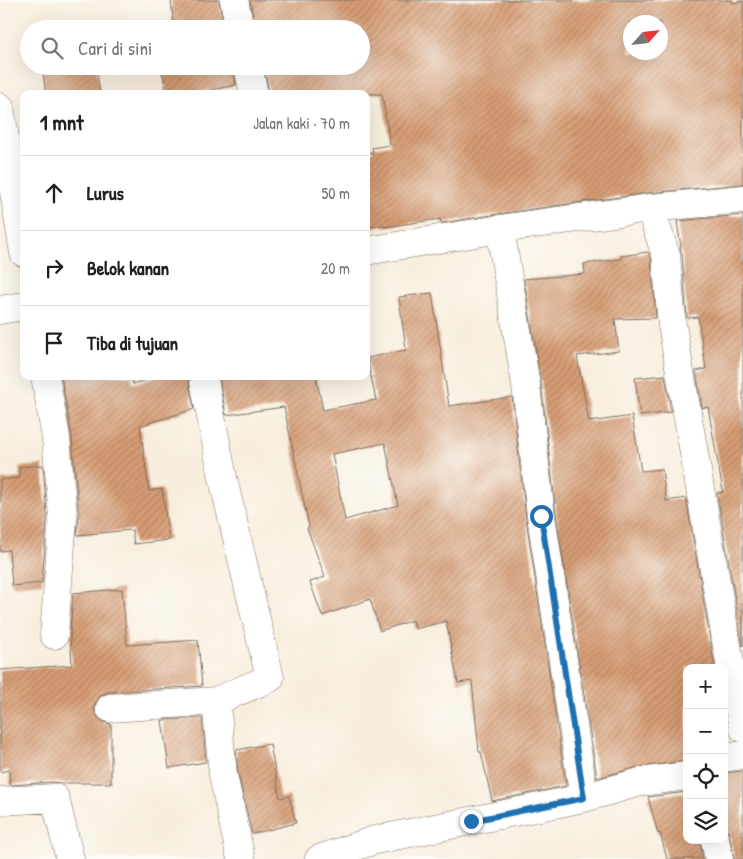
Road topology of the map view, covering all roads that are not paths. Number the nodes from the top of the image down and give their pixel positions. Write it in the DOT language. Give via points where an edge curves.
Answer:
graph roads {
  1 [pos="234,0"];
  2 [pos="238,20"];
  3 [pos="250,75"];
  4 [pos="253,90"];
  5 [pos="0,107"];
  6 [pos="743,199"];
  7 [pos="650,208"];
  8 [pos="500,228"];
  9 [pos="20,229"];
  10 [pos="370,250"];
  11 [pos="20,307"];
  12 [pos="0,310"];
  13 [pos="46,380"];
  14 [pos="204,380"];
  15 [pos="54,635"];
  16 [pos="216,701"];
  17 [pos="110,708"];
  18 [pos="743,728"];
  19 [pos="743,755"];
  20 [pos="728,757"];
  21 [pos="683,777"];
  22 [pos="584,798"];
  23 [pos="0,801"];
  24 [pos="716,844"];
  25 [pos="70,859"];
  26 [pos="241,859"];
  27 [pos="320,859"];
  28 [pos="719,859"];
  1 -- 2 [label="street"];
  3 -- 4 [label="street"];
  5 -- 9 [label="street"];
  6 -- 7 [label="street"];
  7 -- 8 [label="street"];
  7 -- 18 [label="street" via="666,255 672,326"];
  8 -- 10 [label="street"];
  8 -- 22 [label="street" via="526,385 541,516"];
  11 -- 12 [label="street"];
  13 -- 15 [label="street" via="56,438 63,517"];
  14 -- 16 [label="street" via="224,483 270,678"];
  16 -- 17 [label="street"];
  16 -- 26 [label="street" via="223,775"];
  19 -- 20 [label="street"];
  21 -- 22 [label="street" via="640,782"];
  22 -- 27 [label="street" via="375,840"];
  23 -- 25 [label="street" via="55,798"];
  24 -- 28 [label="street"];
}
